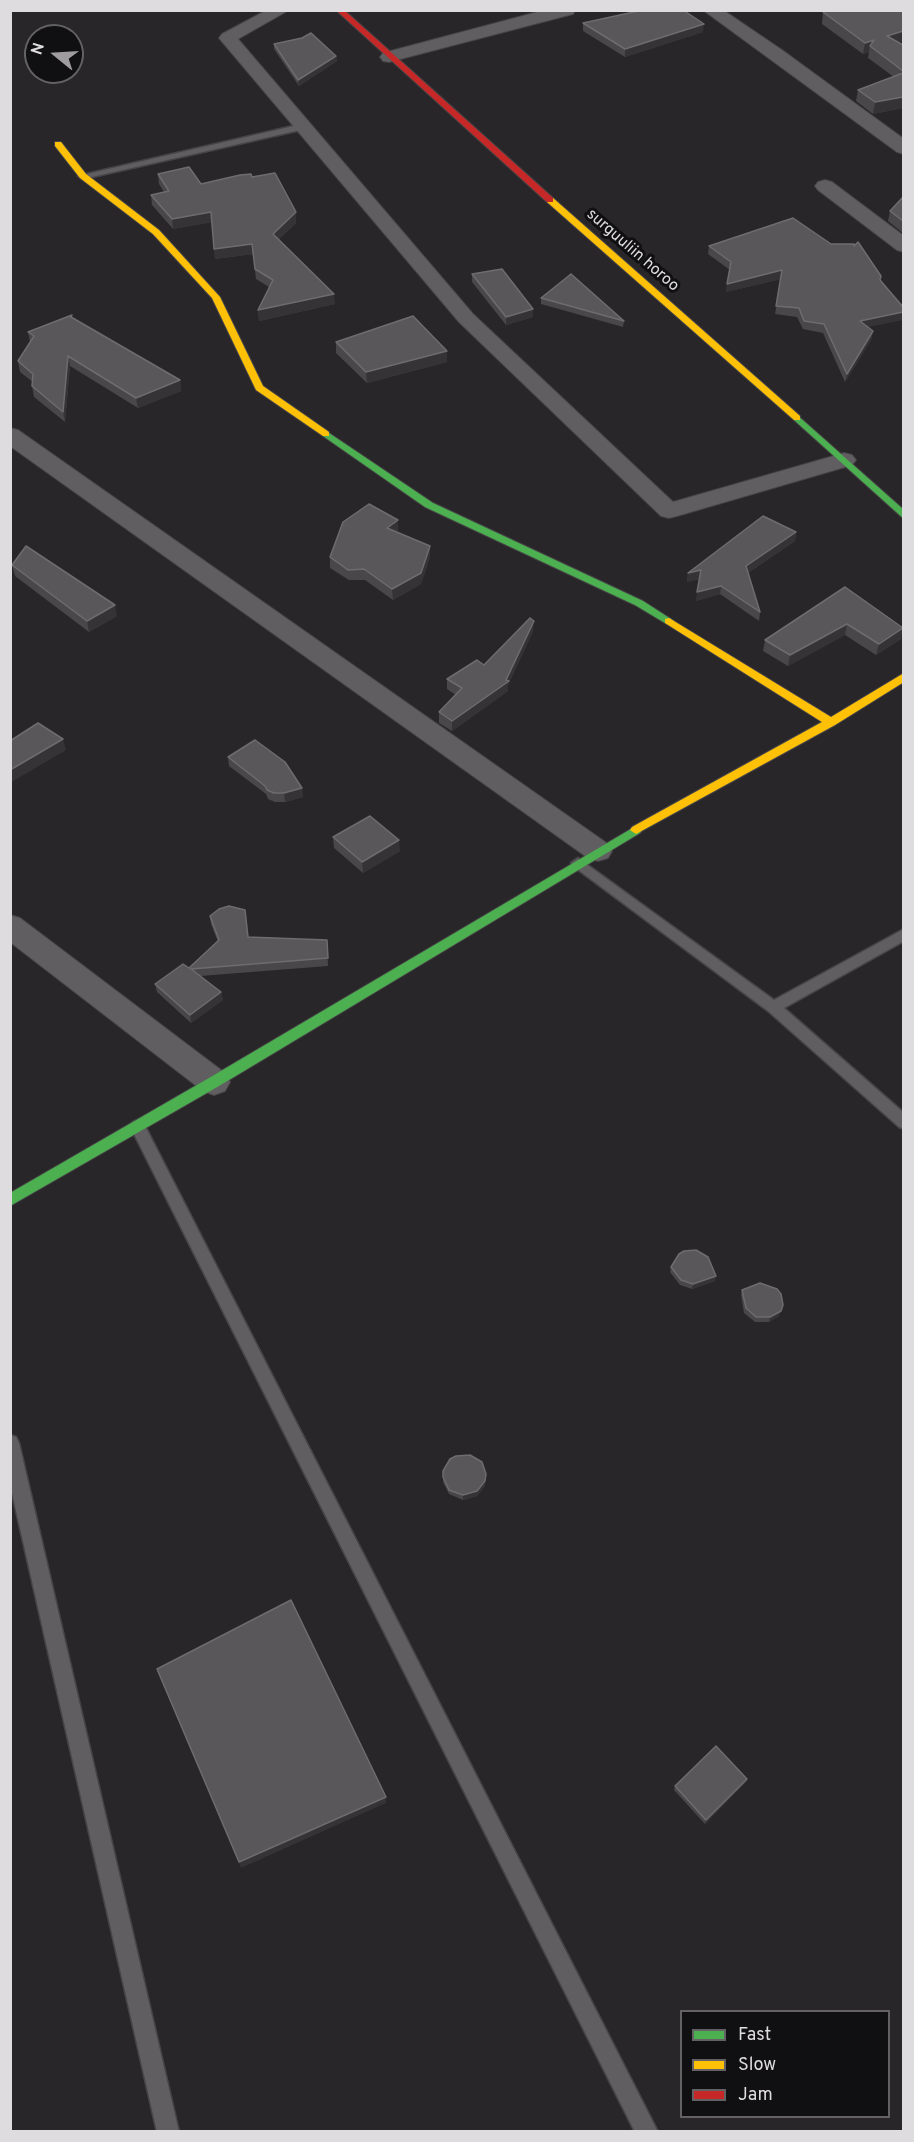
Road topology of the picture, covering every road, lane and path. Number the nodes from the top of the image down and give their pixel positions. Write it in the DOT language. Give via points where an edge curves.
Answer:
graph roads {
  1 [pos="281,10"];
  2 [pos="339,10"];
  3 [pos="512,10"];
  4 [pos="567,10"];
  5 [pos="711,10"];
  6 [pos="527,22"];
  7 [pos="389,57"];
  8 [pos="302,127"];
  9 [pos="58,144"];
  10 [pos="903,148"];
  11 [pos="83,176"];
  12 [pos="825,186"];
  13 [pos="903,246"];
  14 [pos="10,435"];
  15 [pos="844,460"];
  16 [pos="903,516"];
  17 [pos="903,676"];
  18 [pos="831,722"];
  19 [pos="588,857"];
  20 [pos="10,926"];
  21 [pos="903,934"];
  22 [pos="773,1007"];
  23 [pos="214,1082"];
  24 [pos="903,1123"];
  25 [pos="138,1126"];
  26 [pos="10,1200"];
  27 [pos="10,1443"];
  28 [pos="168,2132"];
  29 [pos="647,2132"];
  1 -- 8 [label="street" via="228,38"];
  2 -- 7 [label="street, surguuliin horoo"];
  3 -- 6 [label="street"];
  4 -- 6 [label="street"];
  5 -- 10 [label="street"];
  6 -- 7 [label="street"];
  7 -- 15 [label="street, surguuliin horoo"];
  8 -- 11 [label="lane"];
  8 -- 15 [label="street" via="466,318 669,511"];
  9 -- 11 [label="street"];
  11 -- 18 [label="street" via="156,232 216,297 259,387 429,505 639,603"];
  12 -- 13 [label="street"];
  14 -- 19 [label="street"];
  15 -- 16 [label="street, surguuliin horoo"];
  17 -- 18 [label="street"];
  18 -- 19 [label="street"];
  19 -- 22 [label="lane"];
  19 -- 23 [label="street"];
  20 -- 23 [label="street"];
  21 -- 22 [label="lane"];
  22 -- 24 [label="lane"];
  23 -- 25 [label="street"];
  25 -- 26 [label="street"];
  25 -- 29 [label="lane"];
  27 -- 28 [label="lane"];
}
